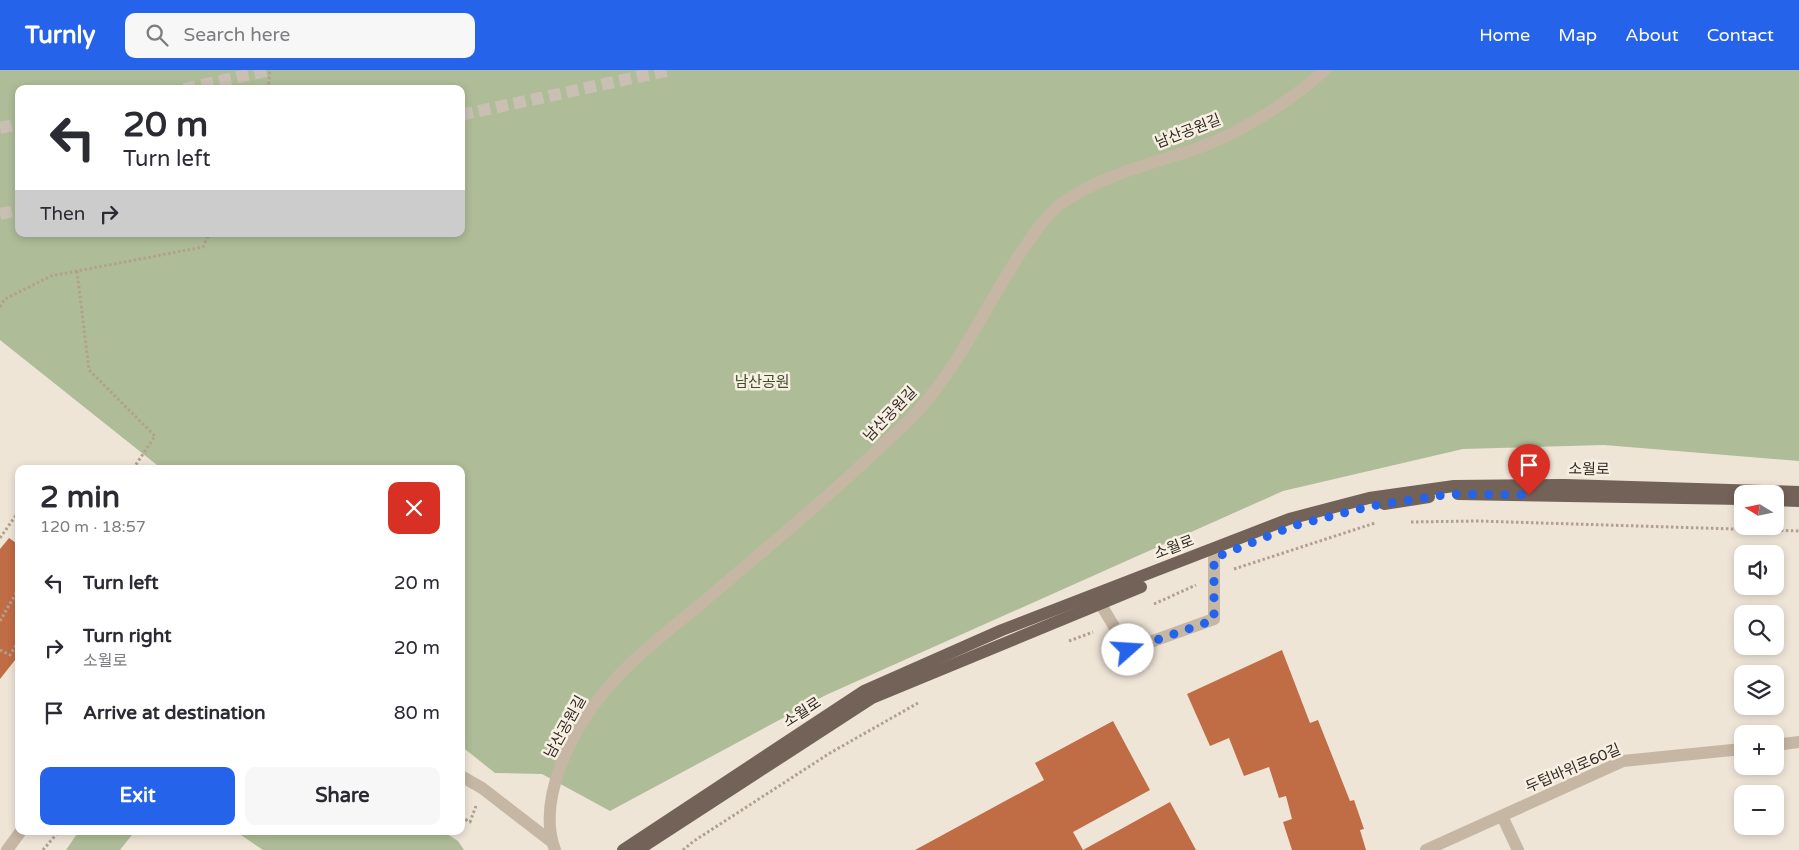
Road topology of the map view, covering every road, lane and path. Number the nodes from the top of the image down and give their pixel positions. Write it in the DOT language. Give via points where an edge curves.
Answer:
graph roads {
  1 [pos="270,70"];
  2 [pos="1325,70"];
  3 [pos="268,85"];
  4 [pos="208,237"];
  5 [pos="77,271"];
  6 [pos="0,307"];
  7 [pos="136,465"];
  8 [pos="1799,492"];
  9 [pos="1734,500"];
  10 [pos="1784,500"];
  11 [pos="1799,501"];
  12 [pos="15,517"];
  13 [pos="0,538"];
  14 [pos="1214,558"];
  15 [pos="15,595"];
  16 [pos="1100,603"];
  17 [pos="0,621"];
  18 [pos="15,647"];
  19 [pos="0,650"];
  20 [pos="1799,742"];
  21 [pos="1784,744"];
  22 [pos="1734,749"];
  23 [pos="465,778"];
  24 [pos="1502,816"];
  25 [pos="18,835"];
  26 [pos="56,835"];
  27 [pos="554,846"];
  28 [pos="7,850"];
  29 [pos="43,850"];
  30 [pos="622,850"];
  31 [pos="638,850"];
  32 [pos="1426,850"];
  33 [pos="1518,850"];
  1 -- 3 [label="path"];
  2 -- 27 [label="street, 남산공원길" via="1278,107 1206,145 1137,167 1063,202 1038,227 948,374 917,412 842,483 624,670 603,693 581,725 561,765 549,805"];
  4 -- 5 [label="path" via="203,247"];
  5 -- 6 [label="path" via="51,276 5,299"];
  5 -- 7 [label="path" via="89,370 155,436"];
  8 -- 30 [label="main road, 소월로" via="1565,485 1454,486 1369,498 1290,519 1002,630 864,691"];
  9 -- 14 [label="main road, 소월로" via="1451,494 1371,506 1293,526"];
  10 -- 11 [label="main road"];
  12 -- 13 [label="path"];
  14 -- 16 [label="main road, 소월로"];
  14 -- 16 [label="street" via="1214,620 1128,650"];
  15 -- 17 [label="path"];
  16 -- 31 [label="main road, 소월로" via="872,698"];
  18 -- 19 [label="path" via="10,655"];
  20 -- 21 [label="street"];
  22 -- 24 [label="street, 두텁바위로60길" via="1623,761"];
  23 -- 27 [label="street" via="482,788"];
  24 -- 32 [label="street, 두텁바위로60길"];
  24 -- 33 [label="street"];
  25 -- 28 [label="street"];
  26 -- 29 [label="path"];
}
